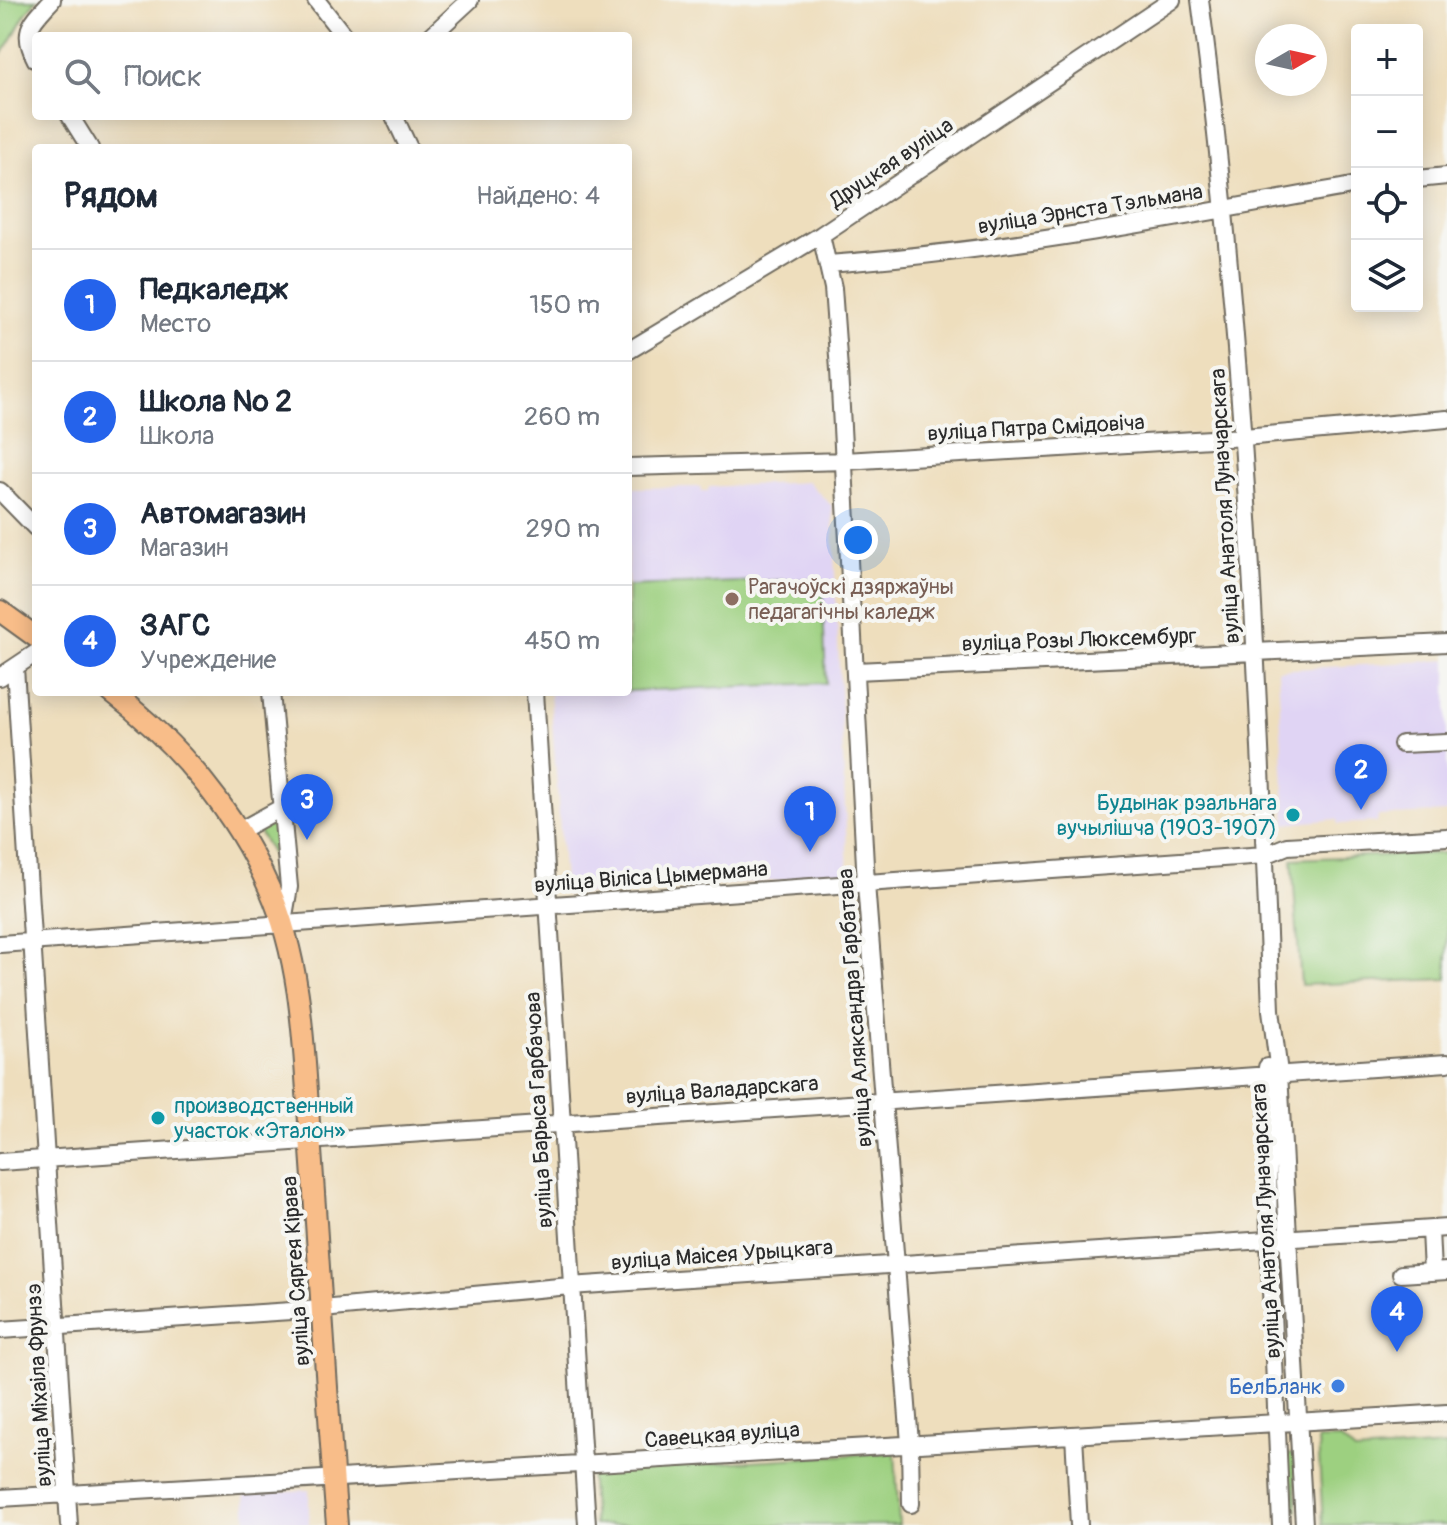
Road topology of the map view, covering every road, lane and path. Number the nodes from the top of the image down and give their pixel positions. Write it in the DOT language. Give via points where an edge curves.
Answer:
graph roads {
  1 [pos="52,0"];
  2 [pos="316,0"];
  3 [pos="470,0"];
  4 [pos="1172,0"];
  5 [pos="1200,0"];
  6 [pos="341,32"];
  7 [pos="435,32"];
  8 [pos="32,51"];
  9 [pos="72,120"];
  10 [pos="396,120"];
  11 [pos="88,144"];
  12 [pos="407,144"];
  13 [pos="1447,176"];
  14 [pos="1423,178"];
  15 [pos="1351,186"];
  16 [pos="1224,210"];
  17 [pos="821,235"];
  18 [pos="828,264"];
  19 [pos="632,349"];
  20 [pos="1447,419"];
  21 [pos="1244,437"];
  22 [pos="845,461"];
  23 [pos="632,467"];
  24 [pos="0,491"];
  25 [pos="32,524"];
  26 [pos="0,611"];
  27 [pos="32,634"];
  28 [pos="1447,643"];
  29 [pos="1254,654"];
  30 [pos="32,656"];
  31 [pos="15,667"];
  32 [pos="856,671"];
  33 [pos="0,677"];
  34 [pos="116,696"];
  35 [pos="271,696"];
  36 [pos="535,696"];
  37 [pos="1447,742"];
  38 [pos="1402,744"];
  39 [pos="281,808"];
  40 [pos="239,831"];
  41 [pos="1447,837"];
  42 [pos="1265,855"];
  43 [pos="866,884"];
  44 [pos="547,904"];
  45 [pos="282,923"];
  46 [pos="31,941"];
  47 [pos="0,944"];
  48 [pos="1447,1063"];
  49 [pos="1273,1074"];
  50 [pos="883,1099"];
  51 [pos="561,1123"];
  52 [pos="310,1138"];
  53 [pos="46,1159"];
  54 [pos="0,1162"];
  55 [pos="1439,1229"];
  56 [pos="1289,1241"];
  57 [pos="1269,1242"];
  58 [pos="896,1266"];
  59 [pos="1439,1272"];
  60 [pos="1401,1274"];
  61 [pos="570,1286"];
  62 [pos="322,1309"];
  63 [pos="56,1326"];
  64 [pos="0,1330"];
  65 [pos="1447,1413"];
  66 [pos="1276,1424"];
  67 [pos="1299,1424"];
  68 [pos="1074,1435"];
  69 [pos="910,1443"];
  70 [pos="583,1465"];
  71 [pos="333,1477"];
  72 [pos="66,1493"];
  73 [pos="0,1498"];
  74 [pos="911,1504"];
  75 [pos="69,1525"];
  76 [pos="337,1525"];
  77 [pos="587,1525"];
  78 [pos="1079,1525"];
  79 [pos="1281,1525"];
  80 [pos="1304,1525"];
  1 -- 8 [label="street" via="28,31"];
  2 -- 6 [label="street"];
  3 -- 7 [label="street"];
  4 -- 17 [label="street, Друцкая вуліца"];
  5 -- 16 [label="street, вуліца Анатоля Луначарскага"];
  9 -- 11 [label="street"];
  10 -- 12 [label="street"];
  13 -- 14 [label="street"];
  15 -- 16 [label="street, вуліца Эрнста Тэльмана"];
  16 -- 18 [label="street, вуліца Эрнста Тэльмана" via="904,258"];
  16 -- 21 [label="street, вуліца Анатоля Луначарскага"];
  17 -- 18 [label="street, вуліца Аляксандра Гарбатава"];
  17 -- 19 [label="street, Друцкая вуліца"];
  18 -- 22 [label="street, вуліца Аляксандра Гарбатава"];
  20 -- 21 [label="street, вуліца Пятра Смідовіча"];
  21 -- 22 [label="street, вуліца Пятра Смідовіча"];
  21 -- 29 [label="street, вуліца Анатоля Луначарскага"];
  22 -- 23 [label="street, вуліца Пятра Смідовіча"];
  22 -- 32 [label="street, вуліца Аляксандра Гарбатава"];
  24 -- 25 [label="street"];
  26 -- 27 [label="main road"];
  28 -- 29 [label="street, вуліца Розы Люксембург"];
  29 -- 32 [label="street, вуліца Розы Люксембург"];
  29 -- 42 [label="street, вуліца Анатоля Луначарскага"];
  30 -- 31 [label="street"];
  31 -- 33 [label="street"];
  31 -- 46 [label="street, вуліца Міхаіла Фрунзэ"];
  32 -- 43 [label="street, вуліца Аляксандра Гарбатава"];
  34 -- 40 [label="main road, вуліца Сяргея Кірава" via="190,765"];
  35 -- 39 [label="street"];
  36 -- 44 [label="street, вуліца Барыса Гарбачова"];
  37 -- 38 [label="street"];
  39 -- 40 [label="street"];
  39 -- 45 [label="street" via="289,887"];
  40 -- 45 [label="main road, вуліца Сяргея Кірава"];
  41 -- 42 [label="street, вуліца Віліса Цымермана" via="1287,846"];
  42 -- 43 [label="street, вуліца Віліса Цымермана"];
  42 -- 49 [label="street, вуліца Анатоля Луначарскага"];
  43 -- 44 [label="street, вуліца Віліса Цымермана"];
  43 -- 50 [label="street, вуліца Аляксандра Гарбатава"];
  44 -- 45 [label="street, вуліца Віліса Цымермана"];
  44 -- 51 [label="street, вуліца Барыса Гарбачова"];
  45 -- 46 [label="street, вуліца Віліса Цымермана"];
  45 -- 52 [label="main road, вуліца Сяргея Кірава" via="296,986"];
  46 -- 47 [label="street, вуліца Віліса Цымермана"];
  46 -- 53 [label="street, вуліца Міхаіла Фрунзэ"];
  48 -- 49 [label="street, вуліца Валадарскага"];
  49 -- 50 [label="street, вуліца Валадарскага"];
  49 -- 56 [label="street, вуліца Анатоля Луначарскага"];
  49 -- 57 [label="street, вуліца Анатоля Луначарскага"];
  50 -- 51 [label="street, вуліца Валадарскага"];
  50 -- 58 [label="street, вуліца Аляксандра Гарбатава"];
  51 -- 52 [label="street, вуліца Валадарскага"];
  51 -- 61 [label="street, вуліца Барыса Гарбачова"];
  52 -- 53 [label="street, вуліца Валадарскага"];
  52 -- 62 [label="main road, вуліца Сяргея Кірава"];
  53 -- 54 [label="street, вуліца Валадарскага"];
  53 -- 63 [label="street, вуліца Міхаіла Фрунзэ"];
  55 -- 56 [label="street, вуліца Маісея Урыцкага"];
  55 -- 59 [label="street"];
  56 -- 57 [label="street, вуліца Маісея Урыцкага"];
  56 -- 67 [label="street, вуліца Анатоля Луначарскага"];
  57 -- 58 [label="street, вуліца Маісея Урыцкага"];
  57 -- 66 [label="street, вуліца Анатоля Луначарскага"];
  58 -- 61 [label="street, вуліца Маісея Урыцкага"];
  58 -- 69 [label="street, вуліца Аляксандра Гарбатава"];
  59 -- 60 [label="street"];
  61 -- 62 [label="street, вуліца Маісея Урыцкага"];
  61 -- 70 [label="street, вуліца Барыса Гарбачова"];
  62 -- 63 [label="street, вуліца Маісея Урыцкага"];
  62 -- 71 [label="main road, вуліца Сяргея Кірава"];
  63 -- 64 [label="street, вуліца Маісея Урыцкага"];
  63 -- 72 [label="street, вуліца Міхаіла Фрунзэ"];
  65 -- 67 [label="street, Савецкая вуліца"];
  66 -- 67 [label="street, Савецкая вуліца"];
  66 -- 68 [label="street, Савецкая вуліца"];
  66 -- 79 [label="street, вуліца Анатоля Луначарскага"];
  67 -- 80 [label="street, вуліца Анатоля Луначарскага"];
  68 -- 69 [label="street, Савецкая вуліца"];
  68 -- 78 [label="street"];
  69 -- 70 [label="street, Савецкая вуліца"];
  69 -- 74 [label="street, вуліца Аляксандра Гарбатава"];
  70 -- 71 [label="street, Савецкая вуліца"];
  70 -- 77 [label="street, вуліца Барыса Гарбачова"];
  71 -- 72 [label="street, Савецкая вуліца"];
  71 -- 76 [label="main road, вуліца Сяргея Кірава"];
  72 -- 73 [label="street, Савецкая вуліца"];
  72 -- 75 [label="street, вуліца Міхаіла Фрунзэ"];
}
